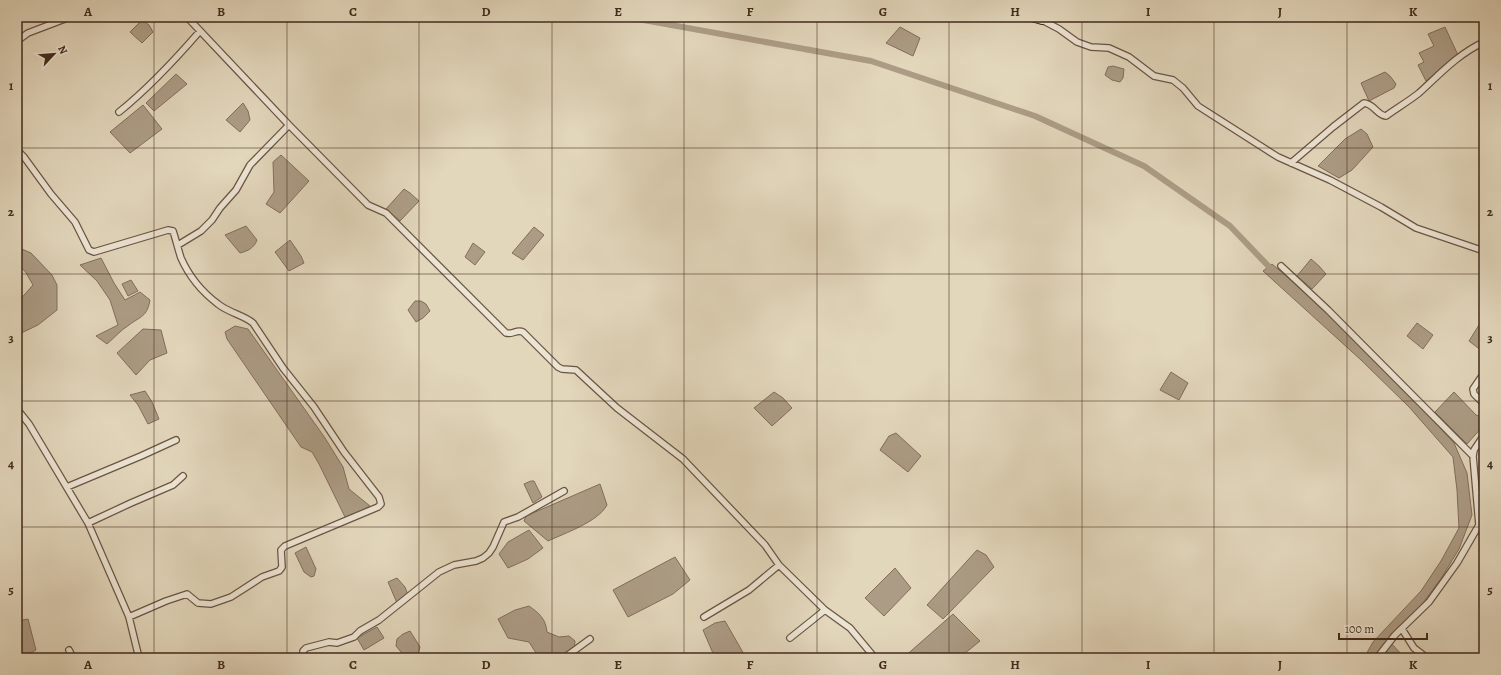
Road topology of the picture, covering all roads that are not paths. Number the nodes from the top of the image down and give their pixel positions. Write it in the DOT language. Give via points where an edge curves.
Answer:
graph roads {
  1 [pos="70,17"];
  2 [pos="187,17"];
  3 [pos="1032,17"];
  4 [pos="1043,18"];
  5 [pos="59,19"];
  6 [pos="200,31"];
  7 [pos="17,41"];
  8 [pos="1484,42"];
  9 [pos="119,112"];
  10 [pos="289,125"];
  11 [pos="17,150"];
  12 [pos="1291,163"];
  13 [pos="178,244"];
  14 [pos="1484,251"];
  15 [pos="1281,266"];
  16 [pos="1484,373"];
  17 [pos="1484,404"];
  18 [pos="17,409"];
  19 [pos="1484,435"];
  20 [pos="176,440"];
  21 [pos="1473,456"];
  22 [pos="183,476"];
  23 [pos="67,487"];
  24 [pos="564,491"];
  25 [pos="88,523"];
  26 [pos="1479,525"];
  27 [pos="1484,529"];
  28 [pos="779,565"];
  29 [pos="826,610"];
  30 [pos="129,617"];
  31 [pos="704,617"];
  32 [pos="1402,629"];
  33 [pos="790,638"];
  34 [pos="590,639"];
  35 [pos="69,650"];
  36 [pos="73,658"];
  37 [pos="139,658"];
  38 [pos="304,658"];
  39 [pos="564,658"];
  40 [pos="875,658"];
  41 [pos="1377,658"];
  42 [pos="1427,658"];
  1 -- 5 [label="street"];
  2 -- 6 [label="street"];
  3 -- 4 [label="street"];
  4 -- 12 [label="street" via="1077,42 1091,47 1109,48 1129,57 1154,76 1173,80 1198,106 1272,154"];
  5 -- 7 [label="street"];
  6 -- 9 [label="street" via="159,77"];
  6 -- 10 [label="street"];
  8 -- 12 [label="street" via="1471,48 1440,72 1418,94 1386,116 1370,104 1364,103"];
  10 -- 13 [label="street" via="250,165 236,190 212,220 201,231"];
  10 -- 28 [label="street" via="368,205 386,213 506,333 523,332 558,367 576,370 617,408 682,459 765,545"];
  11 -- 13 [label="street" via="75,222 89,250 94,252 112,248 171,229"];
  12 -- 14 [label="street" via="1330,180 1416,228"];
  13 -- 30 [label="street" via="181,258 196,283 218,304 253,323 283,368 379,497 381,504 285,546 281,550 282,567 279,571 262,577 231,597 211,604 198,603 187,594"];
  15 -- 21 [label="street"];
  16 -- 17 [label="street" via="1473,389 1474,394"];
  18 -- 23 [label="street" via="29,424"];
  19 -- 21 [label="street"];
  20 -- 23 [label="street"];
  21 -- 26 [label="street"];
  22 -- 25 [label="street" via="173,485"];
  23 -- 25 [label="street"];
  24 -- 38 [label="street" via="504,522 494,546 483,558 439,572 354,637 337,644 329,642 306,648 302,651"];
  25 -- 30 [label="street"];
  26 -- 27 [label="street"];
  26 -- 32 [label="street" via="1457,563 1429,602"];
  28 -- 29 [label="street"];
  28 -- 31 [label="street" via="749,590"];
  29 -- 33 [label="street"];
  29 -- 40 [label="street" via="850,628"];
  30 -- 37 [label="street"];
  32 -- 41 [label="street"];
  32 -- 42 [label="street" via="1414,648"];
  34 -- 39 [label="street"];
  35 -- 36 [label="street"];
}
